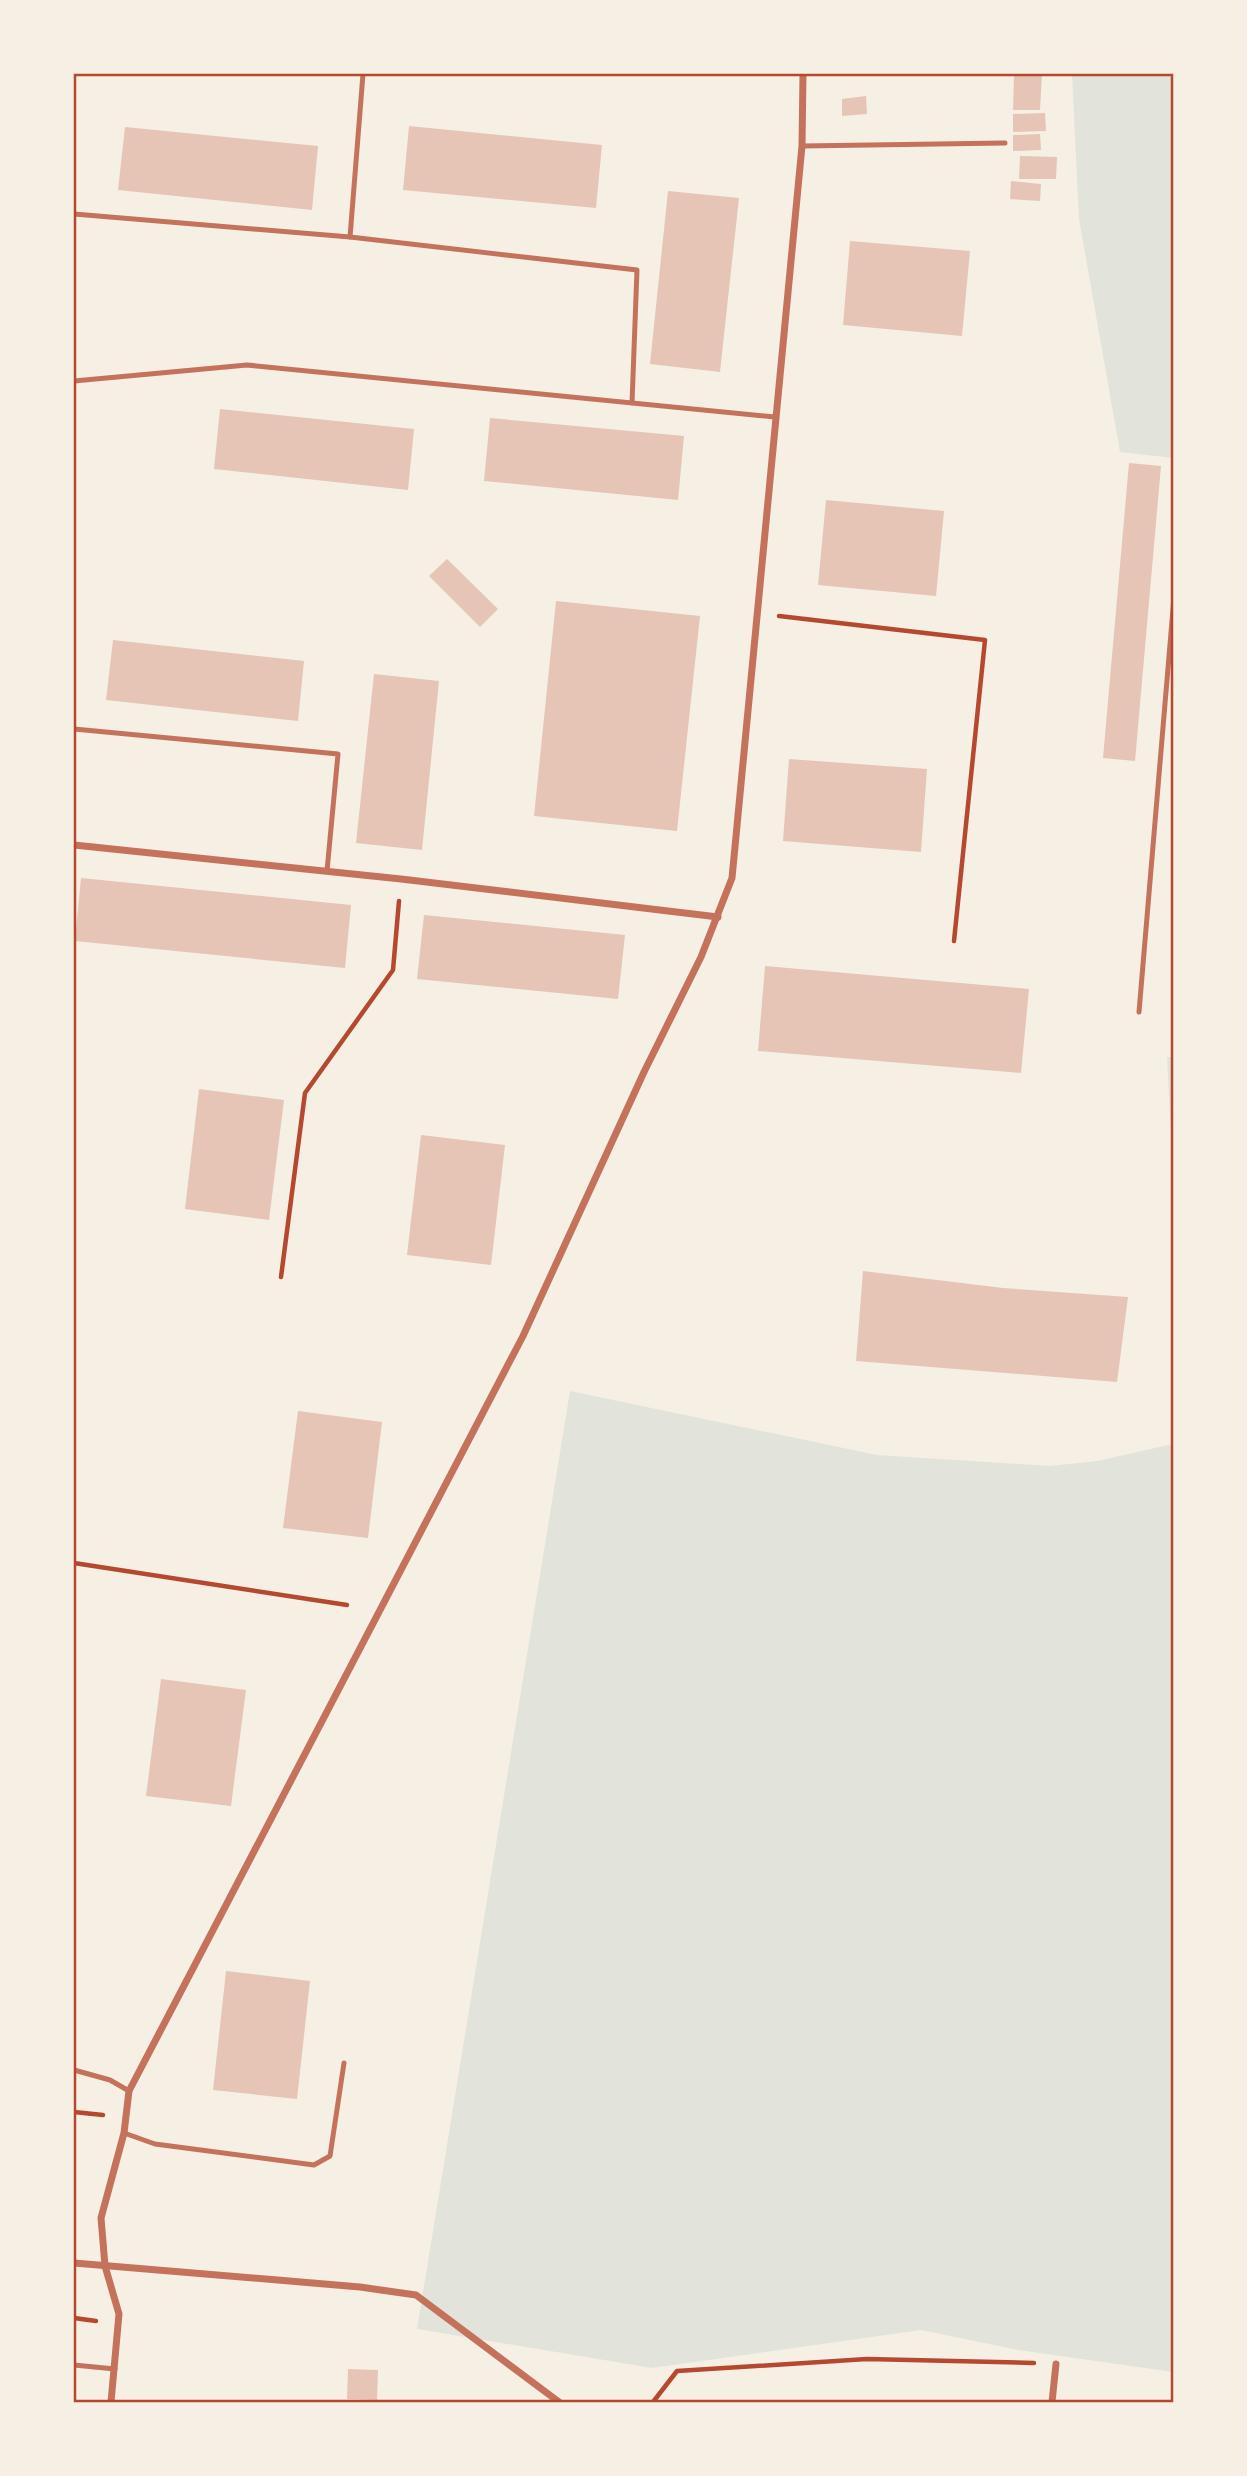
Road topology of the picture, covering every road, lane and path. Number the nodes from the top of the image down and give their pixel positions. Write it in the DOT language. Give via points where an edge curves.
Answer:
graph roads {
  1 [pos="363,74"];
  2 [pos="803,74"];
  3 [pos="1005,143"];
  4 [pos="802,146"];
  5 [pos="74,214"];
  6 [pos="350,237"];
  7 [pos="74,381"];
  8 [pos="632,403"];
  9 [pos="775,417"];
  10 [pos="1174,597"];
  11 [pos="757,613"];
  12 [pos="74,729"];
  13 [pos="74,845"];
  14 [pos="327,871"];
  15 [pos="401,879"];
  16 [pos="718,917"];
  17 [pos="954,941"];
  18 [pos="1139,1012"];
  19 [pos="281,1277"];
  20 [pos="74,1563"];
  21 [pos="347,1605"];
  22 [pos="344,2063"];
  23 [pos="74,2070"];
  24 [pos="129,2091"];
  25 [pos="74,2112"];
  26 [pos="102,2123"];
  27 [pos="124,2133"];
  28 [pos="74,2263"];
  29 [pos="105,2266"];
  30 [pos="1056,2364"];
  31 [pos="74,2365"];
  32 [pos="114,2369"];
  33 [pos="111,2403"];
  34 [pos="559,2403"];
  35 [pos="653,2403"];
  36 [pos="1052,2403"];
  1 -- 6 [label="lane"];
  2 -- 4 [label="street"];
  3 -- 4 [label="lane"];
  4 -- 9 [label="street"];
  5 -- 6 [label="lane"];
  6 -- 8 [label="lane" via="637,270"];
  7 -- 8 [label="lane" via="247,365"];
  8 -- 9 [label="lane"];
  9 -- 11 [label="street"];
  10 -- 18 [label="lane"];
  11 -- 16 [label="street" via="732,878"];
  11 -- 17 [label="path" via="985,640"];
  12 -- 14 [label="lane" via="338,754"];
  13 -- 14 [label="street"];
  14 -- 15 [label="street"];
  15 -- 16 [label="street"];
  15 -- 19 [label="path" via="393,970 305,1093"];
  16 -- 24 [label="street" via="523,1336"];
  20 -- 21 [label="path"];
  22 -- 27 [label="lane" via="330,2156 314,2165 156,2144"];
  23 -- 24 [label="lane"];
  24 -- 27 [label="street"];
  25 -- 26 [label="path" via="103,2115"];
  27 -- 29 [label="street" via="101,2218"];
  28 -- 29 [label="street"];
  29 -- 32 [label="street" via="119,2314"];
  29 -- 34 [label="street" via="416,2295"];
  30 -- 35 [label="path" via="867,2359 677,2371"];
  30 -- 36 [label="street"];
  31 -- 32 [label="lane"];
  32 -- 33 [label="street"];
}
